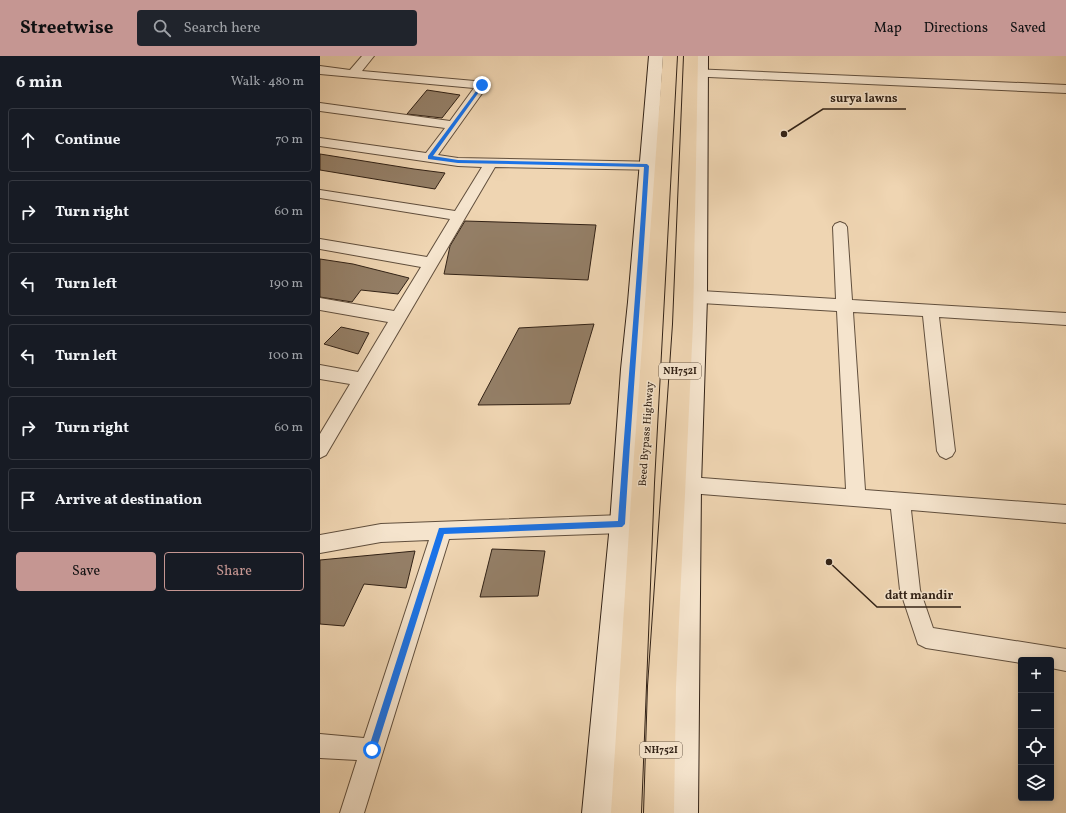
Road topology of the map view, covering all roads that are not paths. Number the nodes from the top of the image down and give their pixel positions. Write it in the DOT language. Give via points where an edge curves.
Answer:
graph roads {
  1 [pos="368,56"];
  2 [pos="656,56"];
  3 [pos="670,56"];
  4 [pos="696,65"];
  5 [pos="320,70"];
  6 [pos="353,74"];
  7 [pos="1066,89"];
  8 [pos="320,108"];
  9 [pos="453,125"];
  10 [pos="320,142"];
  11 [pos="430,158"];
  12 [pos="491,162"];
  13 [pos="655,166"];
  14 [pos="320,194"];
  15 [pos="459,216"];
  16 [pos="840,227"];
  17 [pos="320,244"];
  18 [pos="431,263"];
  19 [pos="690,296"];
  20 [pos="320,304"];
  21 [pos="845,306"];
  22 [pos="930,310"];
  23 [pos="398,318"];
  24 [pos="1066,319"];
  25 [pos="320,372"];
  26 [pos="362,379"];
  27 [pos="320,450"];
  28 [pos="946,451"];
  29 [pos="690,485"];
  30 [pos="856,498"];
  31 [pos="900,501"];
  32 [pos="1066,514"];
  33 [pos="622,524"];
  34 [pos="442,531"];
  35 [pos="320,544"];
  36 [pos="1066,660"];
  37 [pos="320,746"];
  38 [pos="372,750"];
  39 [pos="352,813"];
  40 [pos="597,813"];
  41 [pos="626,813"];
  42 [pos="659,813"];
  43 [pos="683,813"];
  1 -- 6 [label="street"];
  2 -- 13 [label="street"];
  3 -- 13 [label="highway, Beed Bypass Highway / NH752I"];
  4 -- 7 [label="street"];
  4 -- 19 [label="highway, NH752I"];
  5 -- 6 [label="street"];
  6 -- 9 [label="street" via="482,85"];
  8 -- 9 [label="street"];
  9 -- 11 [label="street"];
  10 -- 11 [label="street"];
  11 -- 12 [label="street" via="458,162"];
  12 -- 13 [label="street"];
  12 -- 15 [label="street"];
  13 -- 33 [label="street" via="631,369"];
  13 -- 41 [label="highway, Beed Bypass Highway / NH752I" via="643,483"];
  14 -- 15 [label="street"];
  15 -- 18 [label="street"];
  16 -- 21 [label="street"];
  17 -- 18 [label="street"];
  18 -- 23 [label="street"];
  19 -- 21 [label="street"];
  19 -- 29 [label="street"];
  19 -- 42 [label="highway, NH752I" via="662,686"];
  20 -- 23 [label="street"];
  21 -- 22 [label="street"];
  21 -- 30 [label="street"];
  22 -- 24 [label="street"];
  22 -- 28 [label="street"];
  23 -- 26 [label="street"];
  25 -- 26 [label="street"];
  26 -- 27 [label="street"];
  29 -- 30 [label="street"];
  29 -- 43 [label="street"];
  30 -- 31 [label="street"];
  31 -- 32 [label="street"];
  31 -- 36 [label="street" via="910,590 926,638"];
  33 -- 34 [label="street"];
  33 -- 40 [label="street"];
  34 -- 35 [label="street" via="381,533"];
  34 -- 38 [label="street"];
  37 -- 38 [label="street"];
  38 -- 39 [label="street"];
}
